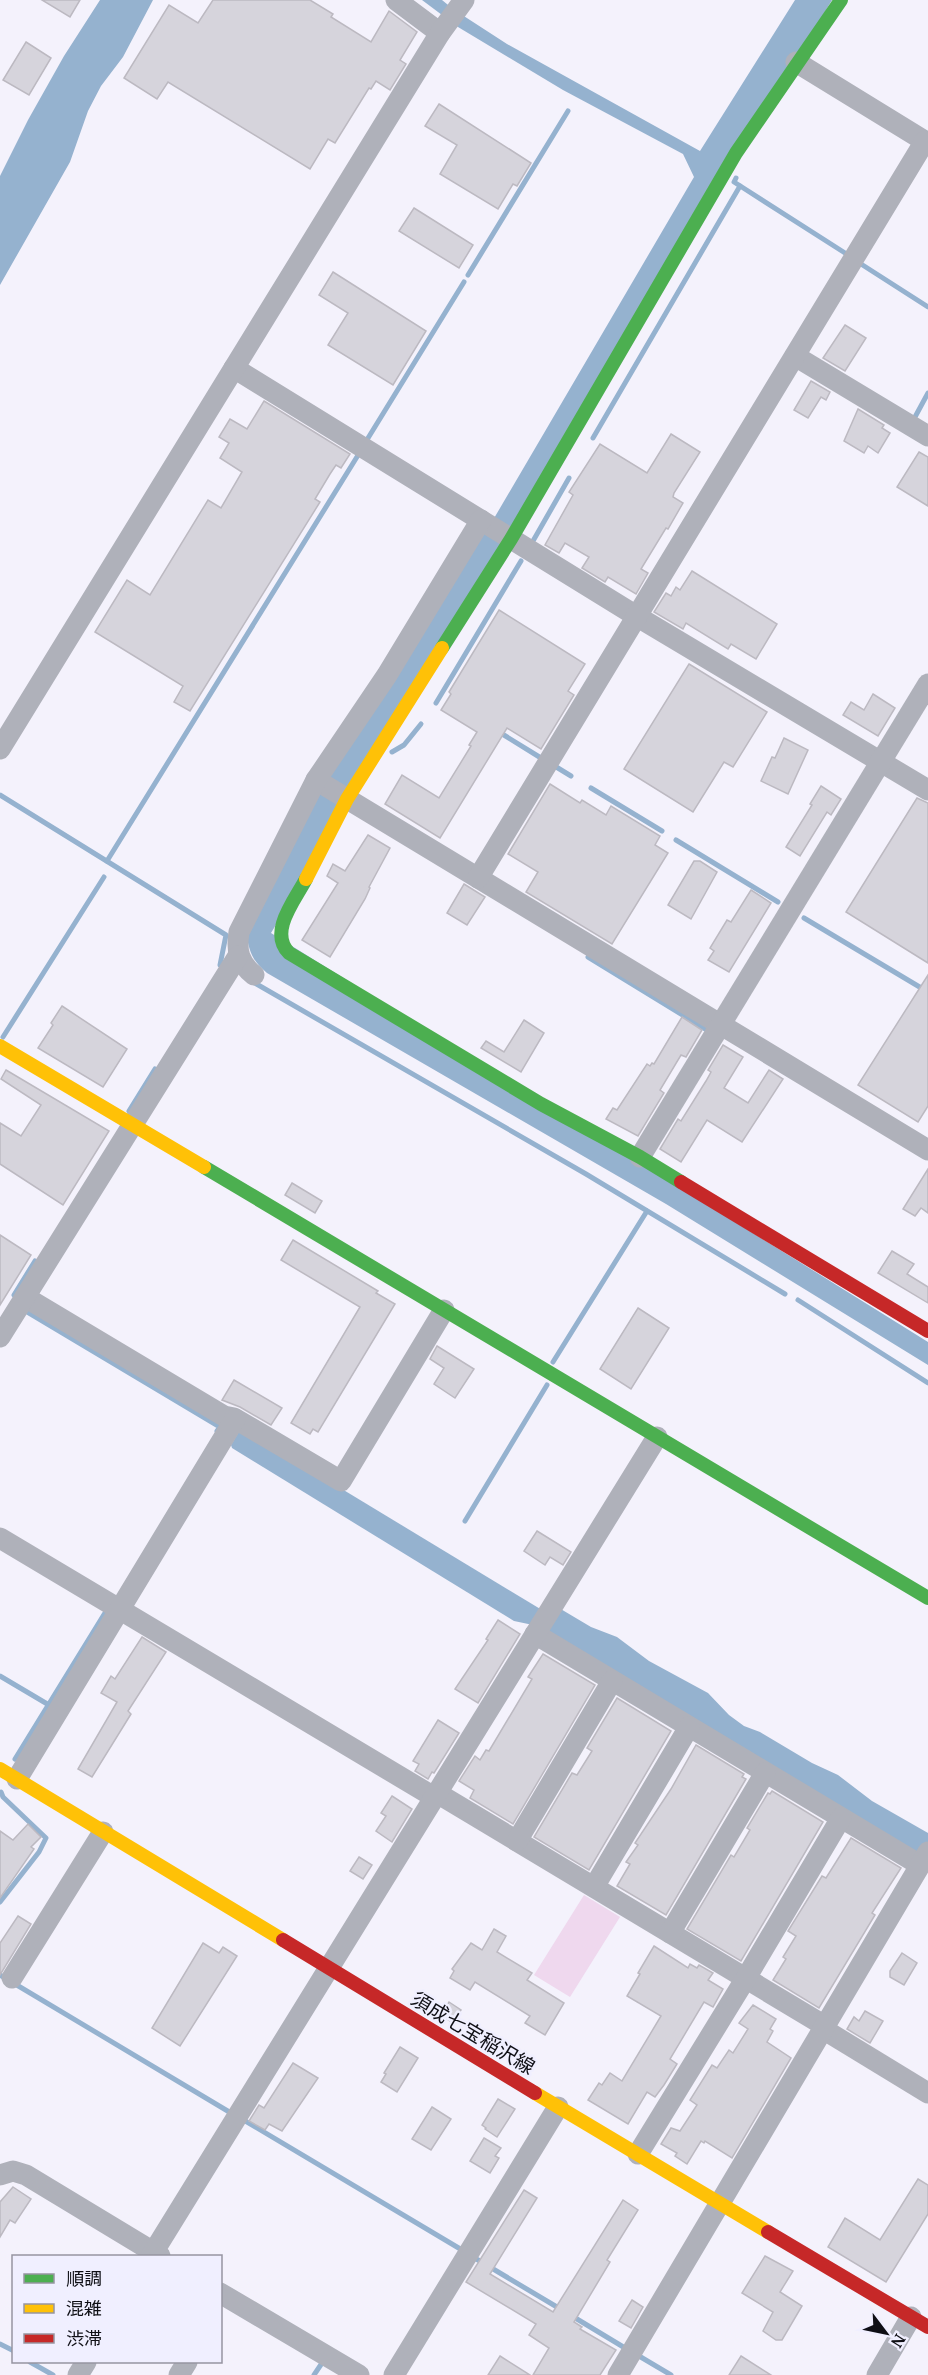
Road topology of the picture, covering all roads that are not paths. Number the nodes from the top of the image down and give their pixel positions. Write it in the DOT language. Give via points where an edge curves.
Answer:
graph roads {
  1 [pos="396,0"];
  2 [pos="841,0"];
  3 [pos="452,17"];
  4 [pos="796,62"];
  5 [pos="927,142"];
  6 [pos="795,356"];
  7 [pos="234,368"];
  8 [pos="928,436"];
  9 [pos="483,522"];
  10 [pos="509,537"];
  11 [pos="638,617"];
  12 [pos="928,684"];
  13 [pos="0,750"];
  14 [pos="881,762"];
  15 [pos="319,782"];
  16 [pos="928,790"];
  17 [pos="345,798"];
  18 [pos="478,878"];
  19 [pos="238,956"];
  20 [pos="254,975"];
  21 [pos="722,1025"];
  22 [pos="0,1046"];
  23 [pos="132,1124"];
  24 [pos="928,1150"];
  25 [pos="640,1156"];
  26 [pos="25,1297"];
  27 [pos="444,1310"];
  28 [pos="928,1331"];
  29 [pos="0,1337"];
  30 [pos="235,1419"];
  31 [pos="657,1437"];
  32 [pos="0,1538"];
  33 [pos="928,1598"];
  34 [pos="119,1609"];
  35 [pos="535,1634"];
  36 [pos="612,1681"];
  37 [pos="689,1727"];
  38 [pos="765,1773"];
  39 [pos="8,1774"];
  40 [pos="435,1795"];
  41 [pos="841,1818"];
  42 [pos="103,1832"];
  43 [pos="517,1841"];
  44 [pos="924,1858"];
  45 [pos="594,1887"];
  46 [pos="670,1933"];
  47 [pos="328,1968"];
  48 [pos="12,1978"];
  49 [pos="746,1978"];
  50 [pos="824,2028"];
  51 [pos="928,2092"];
  52 [pos="558,2107"];
  53 [pos="638,2154"];
  54 [pos="0,2175"];
  55 [pos="721,2204"];
  56 [pos="155,2255"];
  57 [pos="223,2299"];
  58 [pos="920,2322"];
  59 [pos="359,2375"];
  60 [pos="394,2375"];
  61 [pos="618,2375"];
  62 [pos="877,2375"];
  1 -- 3 [label="street"];
  2 -- 4 [label="street"];
  3 -- 7 [label="street"];
  4 -- 5 [label="street"];
  4 -- 10 [label="street" via="736,153"];
  5 -- 6 [label="street"];
  6 -- 8 [label="street"];
  6 -- 11 [label="street"];
  7 -- 9 [label="street"];
  7 -- 13 [label="street"];
  9 -- 10 [label="street"];
  9 -- 15 [label="street"];
  10 -- 11 [label="street"];
  10 -- 17 [label="street"];
  11 -- 14 [label="street"];
  11 -- 18 [label="street"];
  12 -- 14 [label="street"];
  14 -- 16 [label="street"];
  14 -- 21 [label="street"];
  15 -- 17 [label="street"];
  15 -- 19 [label="street" via="239,932"];
  17 -- 18 [label="street"];
  17 -- 25 [label="street" via="280,929 282,947 541,1104"];
  18 -- 21 [label="street"];
  19 -- 20 [label="street"];
  19 -- 23 [label="street"];
  21 -- 24 [label="street"];
  21 -- 25 [label="street"];
  22 -- 23 [label="street"];
  23 -- 26 [label="street"];
  23 -- 27 [label="street"];
  25 -- 28 [label="street"];
  26 -- 29 [label="street"];
  26 -- 30 [label="street"];
  27 -- 30 [label="street" via="341,1481"];
  27 -- 31 [label="street"];
  30 -- 34 [label="street"];
  31 -- 33 [label="street"];
  31 -- 35 [label="street"];
  32 -- 34 [label="street"];
  34 -- 39 [label="street"];
  34 -- 40 [label="street"];
  35 -- 36 [label="street"];
  35 -- 40 [label="street"];
  36 -- 37 [label="street"];
  36 -- 43 [label="street"];
  37 -- 38 [label="street"];
  37 -- 45 [label="street"];
  38 -- 41 [label="street"];
  38 -- 46 [label="street"];
  39 -- 42 [label="street, 須成七宝稲沢線"];
  40 -- 43 [label="street"];
  40 -- 47 [label="street"];
  41 -- 44 [label="street"];
  41 -- 49 [label="street"];
  42 -- 47 [label="street, 須成七宝稲沢線"];
  42 -- 48 [label="street"];
  43 -- 45 [label="street"];
  44 -- 50 [label="street"];
  45 -- 46 [label="street"];
  46 -- 49 [label="street"];
  47 -- 52 [label="street, 須成七宝稲沢線"];
  47 -- 56 [label="street"];
  49 -- 50 [label="street"];
  49 -- 53 [label="street"];
  50 -- 51 [label="street"];
  50 -- 55 [label="street"];
  52 -- 53 [label="street, 須成七宝稲沢線"];
  52 -- 60 [label="street"];
  53 -- 55 [label="street, 須成七宝稲沢線"];
  54 -- 56 [label="street" via="13,2171 26,2175"];
  55 -- 58 [label="street, 須成七宝稲沢線"];
  55 -- 61 [label="street"];
  57 -- 59 [label="street"];
  58 -- 62 [label="street"];
}
